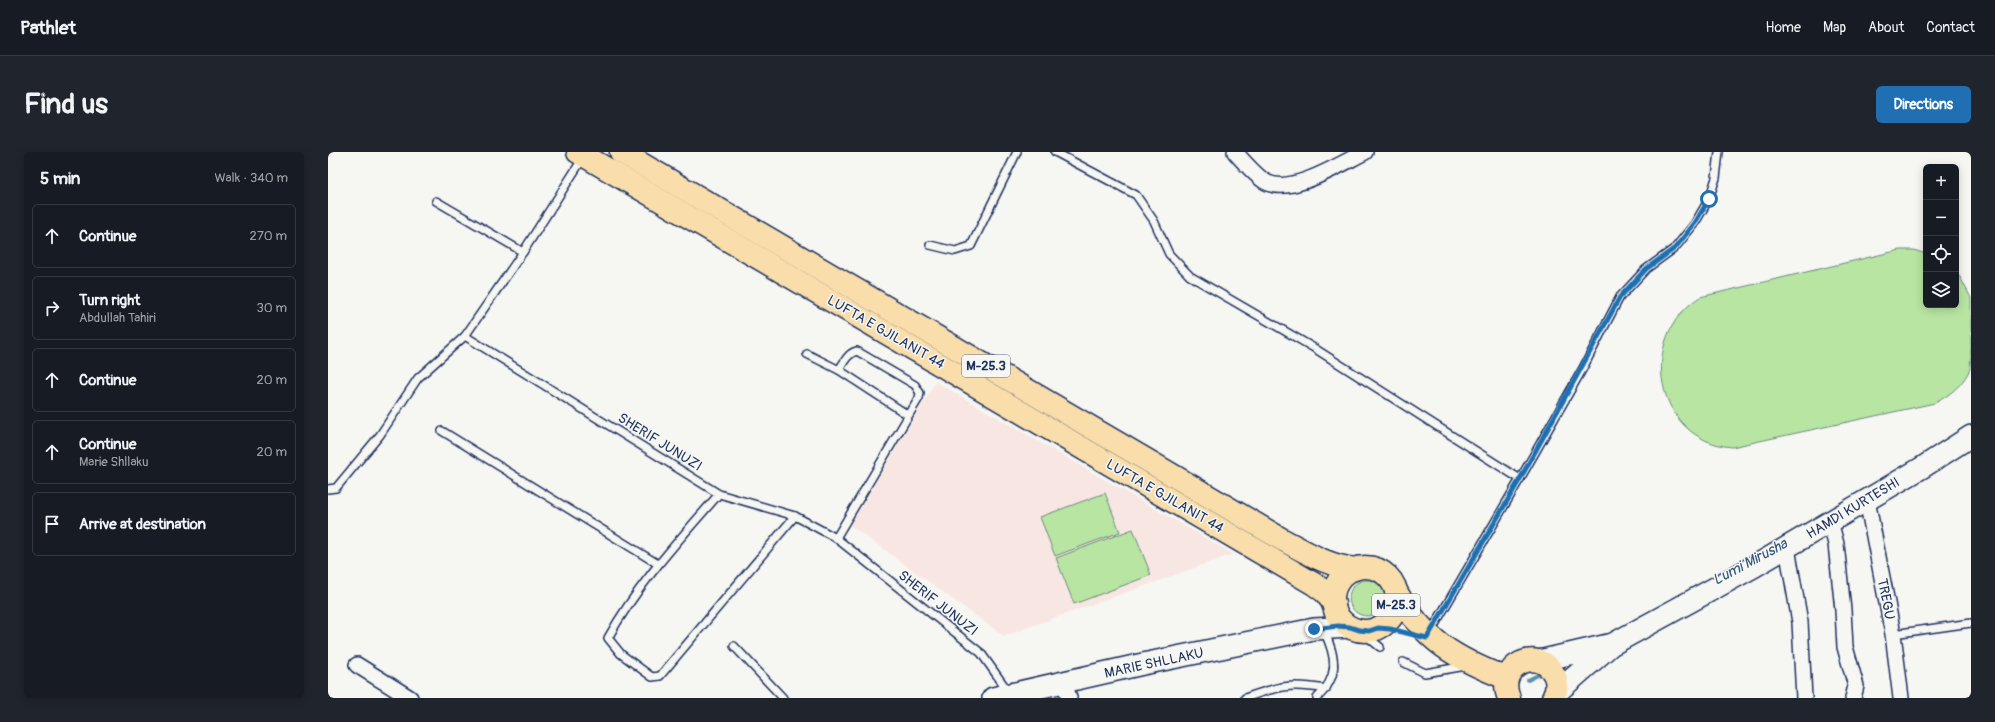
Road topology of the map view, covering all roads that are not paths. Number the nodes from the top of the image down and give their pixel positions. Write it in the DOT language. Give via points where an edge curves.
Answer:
graph roads {
  1 [pos="622,152"];
  2 [pos="1017,152"];
  3 [pos="1055,152"];
  4 [pos="1235,152"];
  5 [pos="1365,152"];
  6 [pos="1719,152"];
  7 [pos="581,154"];
  8 [pos="436,201"];
  9 [pos="930,245"];
  10 [pos="523,252"];
  11 [pos="465,336"];
  12 [pos="807,354"];
  13 [pos="839,370"];
  14 [pos="908,415"];
  15 [pos="442,431"];
  16 [pos="1970,436"];
  17 [pos="1520,479"];
  18 [pos="328,489"];
  19 [pos="719,494"];
  20 [pos="1867,500"];
  21 [pos="795,516"];
  22 [pos="1830,521"];
  23 [pos="836,538"];
  24 [pos="1787,548"];
  25 [pos="658,564"];
  26 [pos="1355,569"];
  27 [pos="1396,591"];
  28 [pos="1334,606"];
  29 [pos="1971,623"];
  30 [pos="1319,628"];
  31 [pos="1367,633"];
  32 [pos="1893,634"];
  33 [pos="1430,638"];
  34 [pos="1611,645"];
  35 [pos="734,646"];
  36 [pos="1539,661"];
  37 [pos="1403,662"];
  38 [pos="357,665"];
  39 [pos="1472,665"];
  40 [pos="1508,688"];
  41 [pos="1326,689"];
  42 [pos="1067,690"];
  43 [pos="1001,696"];
  44 [pos="1554,696"];
  45 [pos="410,698"];
  46 [pos="783,698"];
  47 [pos="1245,698"];
  48 [pos="1317,698"];
  49 [pos="1804,698"];
  50 [pos="1853,698"];
  51 [pos="1901,698"];
  1 -- 26 [label="main road, LUFTA E GJILANIT 44 / M-25.3" via="1283,540 1337,567"];
  2 -- 9 [label="lane" via="971,246 955,251"];
  3 -- 17 [label="lane" via="1136,195 1154,221 1169,254 1190,276 1314,348"];
  4 -- 5 [label="street" via="1266,182 1275,185 1307,180"];
  6 -- 17 [label="lane" via="1716,178 1709,199 1695,223 1675,248 1646,269 1620,297"];
  7 -- 10 [label="lane"];
  7 -- 28 [label="main road, LUFTA E GJILANIT 44 / M-25.3" via="1314,584 1325,592"];
  8 -- 10 [label="lane"];
  10 -- 11 [label="lane"];
  11 -- 18 [label="lane" via="418,378 380,435 336,488"];
  11 -- 19 [label="lane, SHERIF JUNUZI"];
  12 -- 13 [label="lane"];
  13 -- 14 [label="lane"];
  13 -- 14 [label="lane" via="848,356 857,351 915,385 920,393 919,398"];
  14 -- 23 [label="lane"];
  15 -- 25 [label="lane"];
  16 -- 20 [label="main road, HAMDI KURTESHI"];
  17 -- 33 [label="lane"];
  19 -- 21 [label="lane, SHERIF JUNUZI"];
  19 -- 25 [label="lane"];
  20 -- 22 [label="main road, HAMDI KURTESHI"];
  20 -- 32 [label="street, TREGU"];
  21 -- 23 [label="lane, SHERIF JUNUZI"];
  21 -- 25 [label="lane" via="660,676 652,677 621,654 608,638 620,615"];
  22 -- 24 [label="main road, HAMDI KURTESHI"];
  22 -- 50 [label="street" via="1836,544 1845,647 1856,686"];
  23 -- 43 [label="lane, SHERIF JUNUZI" via="981,653"];
  24 -- 34 [label="main road, HAMDI KURTESHI"];
  24 -- 49 [label="street" via="1800,622"];
  26 -- 27 [label="main road, M-25.3" via="1365,567 1385,574 1392,581"];
  26 -- 28 [label="main road" via="1345,574 1338,582 1334,593"];
  27 -- 31 [label="main road, M-25.3" via="1397,600 1392,616"];
  27 -- 33 [label="main road, M-25.3" via="1414,620"];
  28 -- 30 [label="main road, MARIE SHLLAKU"];
  28 -- 31 [label="main road, M-25.3" via="1338,616"];
  29 -- 32 [label="lane"];
  30 -- 31 [label="main road, MARIE SHLLAKU"];
  30 -- 41 [label="lane" via="1334,651 1333,672"];
  30 -- 42 [label="main road, MARIE SHLLAKU"];
  31 -- 33 [label="main road, M-25.3" via="1401,630"];
  32 -- 51 [label="street, TREGU"];
  33 -- 39 [label="main road, M-25.3"];
  34 -- 36 [label="main road, HAMDI KURTESHI"];
  34 -- 44 [label="main road, HAMDI KURTESHI"];
  35 -- 46 [label="lane"];
  36 -- 40 [label="main road, M-25.3" via="1523,661 1510,670"];
  36 -- 44 [label="main road" via="1546,665 1556,678"];
  37 -- 39 [label="lane" via="1424,672"];
  38 -- 45 [label="street"];
  39 -- 40 [label="main road, M-25.3"];
  41 -- 47 [label="lane" via="1291,685"];
  41 -- 48 [label="lane"];
  42 -- 43 [label="main road, MARIE SHLLAKU"];
}
